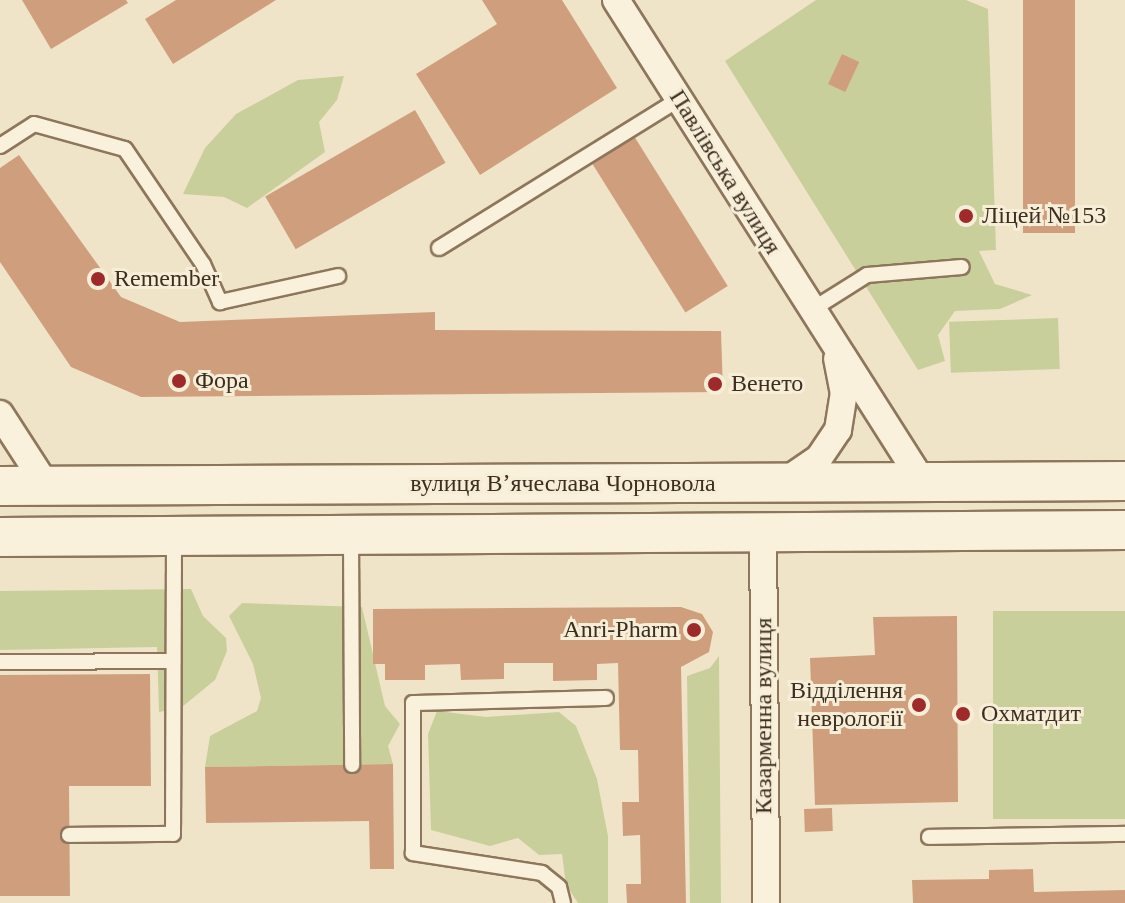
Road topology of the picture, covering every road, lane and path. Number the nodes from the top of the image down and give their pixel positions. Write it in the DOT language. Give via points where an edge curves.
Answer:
graph roads {
  1 [pos="616,0"];
  2 [pos="679,99"];
  3 [pos="0,146"];
  4 [pos="439,248"];
  5 [pos="962,267"];
  6 [pos="338,276"];
  7 [pos="813,309"];
  8 [pos="834,343"];
  9 [pos="0,414"];
  10 [pos="922,481"];
  11 [pos="1125,481"];
  12 [pos="782,483"];
  13 [pos="46,485"];
  14 [pos="0,486"];
  15 [pos="763,530"];
  16 [pos="1125,530"];
  17 [pos="351,533"];
  18 [pos="174,535"];
  19 [pos="0,537"];
  20 [pos="172,661"];
  21 [pos="0,662"];
  22 [pos="606,698"];
  23 [pos="352,765"];
  24 [pos="1125,834"];
  25 [pos="69,835"];
  26 [pos="929,837"];
  27 [pos="563,903"];
  28 [pos="766,903"];
  1 -- 2 [label="street, Павлівська вулиця"];
  2 -- 4 [label="lane"];
  2 -- 7 [label="street, Павлівська вулиця"];
  3 -- 6 [label="lane" via="34,124 125,149 203,264 220,302"];
  5 -- 7 [label="lane" via="867,275"];
  7 -- 8 [label="street, Павлівська вулиця"];
  8 -- 10 [label="street, Павлівська вулиця"];
  8 -- 12 [label="street, Павлівська вулиця" via="844,394 838,430 819,458"];
  9 -- 13 [label="street"];
  10 -- 11 [label="main road, вулиця Вʼячеслава Чорновола"];
  10 -- 12 [label="main road, вулиця Вʼячеслава Чорновола"];
  12 -- 13 [label="main road, вулиця Вʼячеслава Чорновола"];
  13 -- 14 [label="main road, вулиця Вʼячеслава Чорновола"];
  15 -- 16 [label="main road, вулиця Вʼячеслава Чорновола"];
  15 -- 17 [label="main road, вулиця Вʼячеслава Чорновола"];
  15 -- 28 [label="street, Казарменна вулиця"];
  17 -- 18 [label="main road, вулиця Вʼячеслава Чорновола"];
  17 -- 23 [label="lane"];
  18 -- 19 [label="main road, вулиця Вʼячеслава Чорновола"];
  18 -- 20 [label="lane"];
  20 -- 21 [label="lane"];
  20 -- 25 [label="lane" via="173,834"];
  22 -- 27 [label="lane" via="413,703 413,853 542,873 559,887"];
  24 -- 26 [label="lane"];
}
